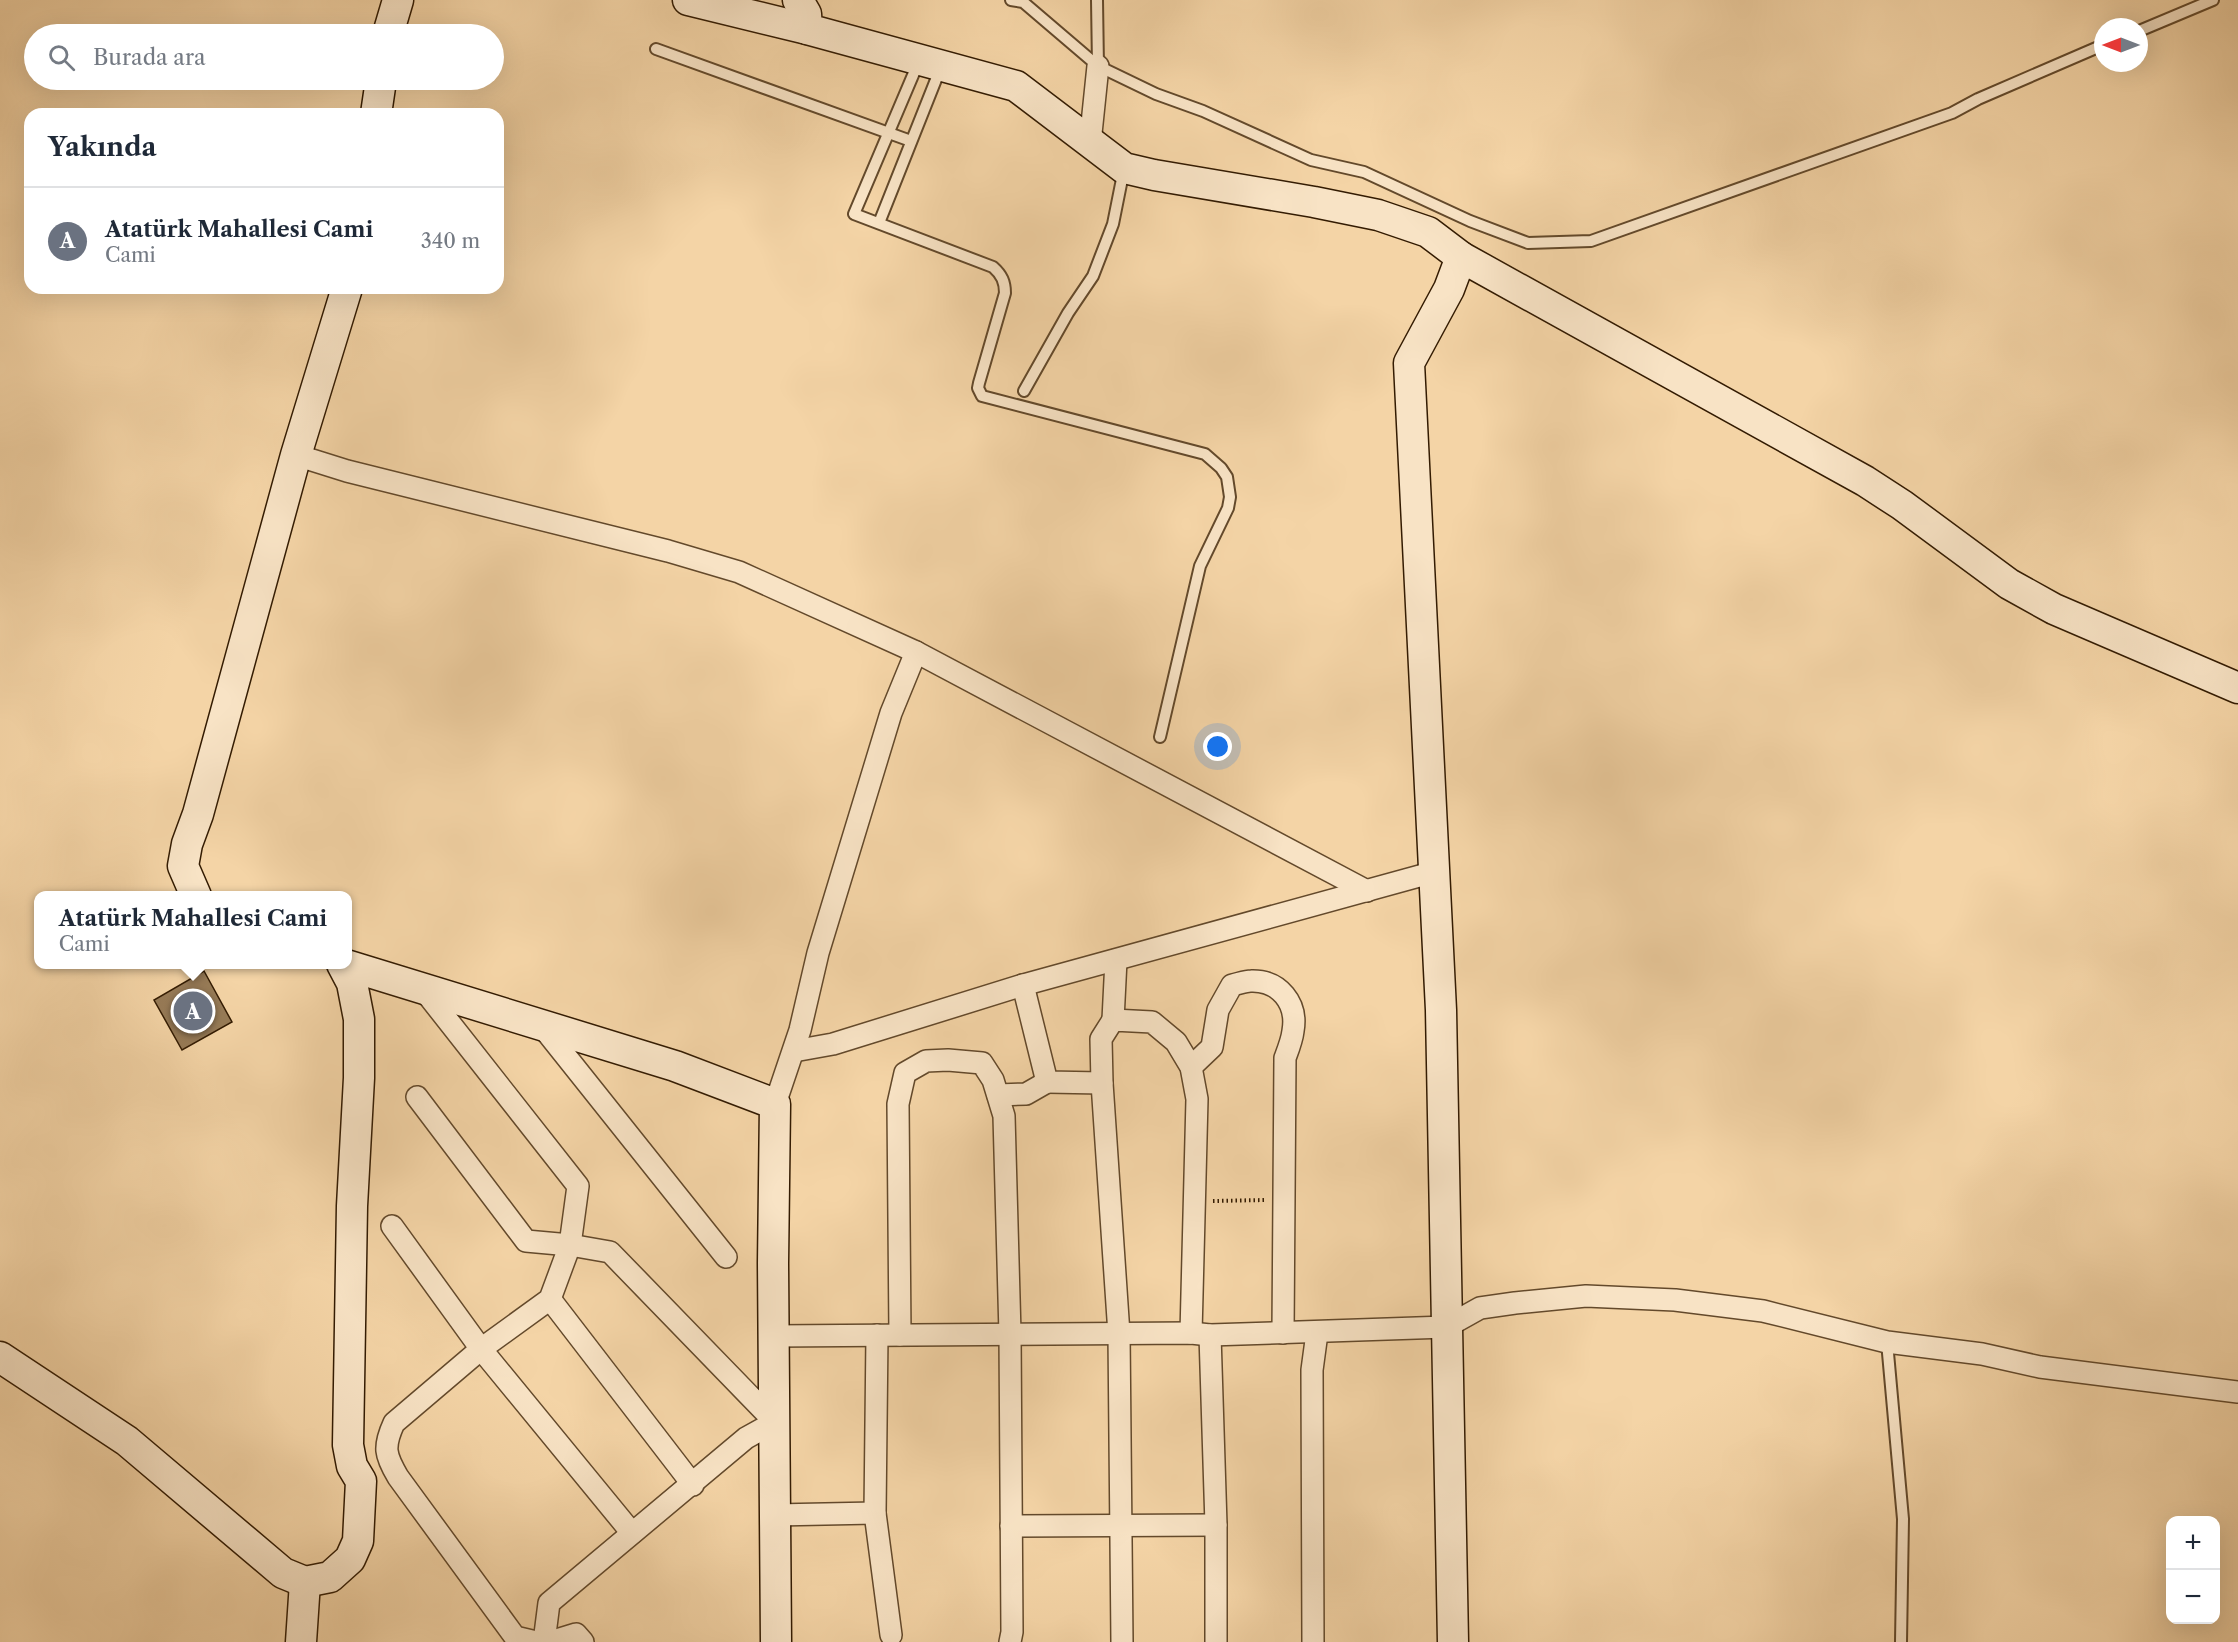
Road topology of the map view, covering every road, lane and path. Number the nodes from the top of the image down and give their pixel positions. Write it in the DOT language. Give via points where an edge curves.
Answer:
graph roads {
  1 [pos="398,0"];
  2 [pos="688,0"];
  3 [pos="798,0"];
  4 [pos="1011,0"];
  5 [pos="1097,0"];
  6 [pos="2213,0"];
  7 [pos="391,24"];
  8 [pos="2148,27"];
  9 [pos="807,29"];
  10 [pos="2094,49"];
  11 [pos="656,50"];
  12 [pos="931,62"];
  13 [pos="1098,66"];
  14 [pos="380,90"];
  15 [pos="377,108"];
  16 [pos="889,133"];
  17 [pos="911,141"];
  18 [pos="1090,143"];
  19 [pos="1124,168"];
  20 [pos="879,223"];
  21 [pos="1461,257"];
  22 [pos="345,294"];
  23 [pos="1024,391"];
  24 [pos="296,455"];
  25 [pos="916,652"];
  26 [pos="2238,688"];
  27 [pos="1160,737"];
  28 [pos="1434,872"];
  29 [pos="194,891"];
  30 [pos="1367,891"];
  31 [pos="1116,960"];
  32 [pos="352,967"];
  33 [pos="345,969"];
  34 [pos="1023,985"];
  35 [pos="423,989"];
  36 [pos="1113,1020"];
  37 [pos="541,1025"];
  38 [pos="794,1051"];
  39 [pos="1191,1067"];
  40 [pos="1047,1082"];
  41 [pos="1102,1083"];
  42 [pos="998,1095"];
  43 [pos="417,1097"];
  44 [pos="775,1104"];
  45 [pos="1284,1200"];
  46 [pos="1194,1201"];
  47 [pos="392,1226"];
  48 [pos="570,1245"];
  49 [pos="726,1257"];
  50 [pos="550,1299"];
  51 [pos="1446,1327"];
  52 [pos="1283,1333"];
  53 [pos="1317,1333"];
  54 [pos="1119,1334"];
  55 [pos="1201,1334"];
  56 [pos="877,1335"];
  57 [pos="900,1335"];
  58 [pos="1010,1335"];
  59 [pos="774,1336"];
  60 [pos="1887,1342"];
  61 [pos="481,1349"];
  62 [pos="0,1357"];
  63 [pos="2238,1392"];
  64 [pos="775,1422"];
  65 [pos="693,1485"];
  66 [pos="875,1513"];
  67 [pos="775,1515"];
  68 [pos="1216,1525"];
  69 [pos="1011,1526"];
  70 [pos="1121,1526"];
  71 [pos="632,1533"];
  72 [pos="305,1582"];
  73 [pos="891,1635"];
  74 [pos="301,1642"];
  75 [pos="536,1642"];
  76 [pos="544,1642"];
  77 [pos="550,1642"];
  78 [pos="584,1642"];
  79 [pos="776,1642"];
  80 [pos="1010,1642"];
  81 [pos="1122,1642"];
  82 [pos="1216,1642"];
  83 [pos="1313,1642"];
  84 [pos="1453,1642"];
  85 [pos="1901,1642"];
  1 -- 7 [label="street"];
  2 -- 9 [label="street"];
  3 -- 9 [label="street" via="806,14"];
  4 -- 13 [label="lane" via="1023,2"];
  5 -- 13 [label="lane"];
  6 -- 8 [label="lane"];
  9 -- 12 [label="street"];
  10 -- 13 [label="lane" via="1952,113 1591,241 1528,243 1364,172 1311,160"];
  11 -- 16 [label="lane"];
  12 -- 16 [label="lane"];
  12 -- 17 [label="lane"];
  12 -- 18 [label="street" via="1016,86"];
  13 -- 18 [label="street"];
  14 -- 15 [label="street"];
  16 -- 17 [label="lane"];
  16 -- 20 [label="lane" via="854,214"];
  17 -- 20 [label="lane"];
  18 -- 19 [label="street"];
  19 -- 21 [label="street" via="1378,215 1428,232"];
  19 -- 23 [label="lane" via="1113,224 1093,276"];
  20 -- 27 [label="lane" via="993,267 1003,278 1005,293 978,388 982,396 1205,454 1227,477 1228,508 1200,566"];
  21 -- 26 [label="street" via="1865,481 1987,569 2054,609"];
  21 -- 28 [label="street" via="1449,289 1409,363"];
  22 -- 24 [label="street"];
  24 -- 25 [label="street" via="706,561 739,572"];
  24 -- 29 [label="street" via="187,844 183,866"];
  25 -- 30 [label="street"];
  25 -- 38 [label="street" via="891,713 818,953"];
  28 -- 30 [label="street"];
  28 -- 51 [label="street" via="1441,1010"];
  30 -- 31 [label="street"];
  31 -- 34 [label="street"];
  31 -- 36 [label="street"];
  32 -- 35 [label="street"];
  33 -- 72 [label="street" via="359,1019 348,1445 352,1466 362,1481 358,1541 350,1559 330,1577"];
  34 -- 38 [label="street" via="833,1044"];
  34 -- 40 [label="street"];
  35 -- 37 [label="street"];
  35 -- 48 [label="street" via="578,1186"];
  36 -- 39 [label="street" via="1152,1022 1176,1042"];
  36 -- 41 [label="street" via="1101,1039"];
  37 -- 44 [label="street" via="675,1066"];
  37 -- 49 [label="street"];
  38 -- 44 [label="street"];
  39 -- 45 [label="street" via="1212,1047 1218,1010 1232,985 1251,981 1272,985 1288,997 1294,1030 1285,1058"];
  39 -- 46 [label="street" via="1197,1099"];
  40 -- 41 [label="street"];
  40 -- 42 [label="street" via="1026,1094"];
  41 -- 54 [label="street"];
  42 -- 57 [label="street" via="982,1063 926,1061 905,1073 898,1104"];
  42 -- 58 [label="street" via="1004,1116"];
  43 -- 48 [label="street" via="526,1241"];
  44 -- 59 [label="street"];
  45 -- 46 [label="path"];
  45 -- 52 [label="street"];
  46 -- 55 [label="street"];
  47 -- 61 [label="street"];
  48 -- 50 [label="street"];
  48 -- 64 [label="street" via="610,1252"];
  50 -- 61 [label="street"];
  50 -- 65 [label="street"];
  51 -- 53 [label="street"];
  51 -- 60 [label="street" via="1480,1308 1586,1296 1675,1300 1763,1311"];
  51 -- 84 [label="street"];
  52 -- 53 [label="street"];
  52 -- 55 [label="street"];
  53 -- 83 [label="street" via="1312,1371"];
  54 -- 55 [label="street"];
  54 -- 58 [label="street"];
  54 -- 70 [label="street"];
  55 -- 68 [label="street"];
  56 -- 57 [label="street"];
  56 -- 59 [label="street"];
  56 -- 66 [label="street"];
  57 -- 58 [label="street"];
  58 -- 69 [label="street"];
  59 -- 64 [label="street"];
  60 -- 63 [label="street" via="1982,1354 2040,1367"];
  60 -- 85 [label="lane" via="1903,1519"];
  61 -- 71 [label="street"];
  61 -- 75 [label="street" via="394,1423 387,1437 387,1459 515,1637"];
  62 -- 72 [label="street" via="127,1441 283,1573"];
  64 -- 65 [label="street" via="746,1438"];
  64 -- 67 [label="street"];
  65 -- 71 [label="street"];
  66 -- 67 [label="street"];
  66 -- 73 [label="street"];
  67 -- 79 [label="street"];
  68 -- 70 [label="street"];
  68 -- 82 [label="street"];
  69 -- 70 [label="street"];
  69 -- 80 [label="street"];
  70 -- 81 [label="street"];
  71 -- 76 [label="street" via="549,1603"];
  72 -- 74 [label="street"];
  77 -- 78 [label="street" via="576,1634"];
}
